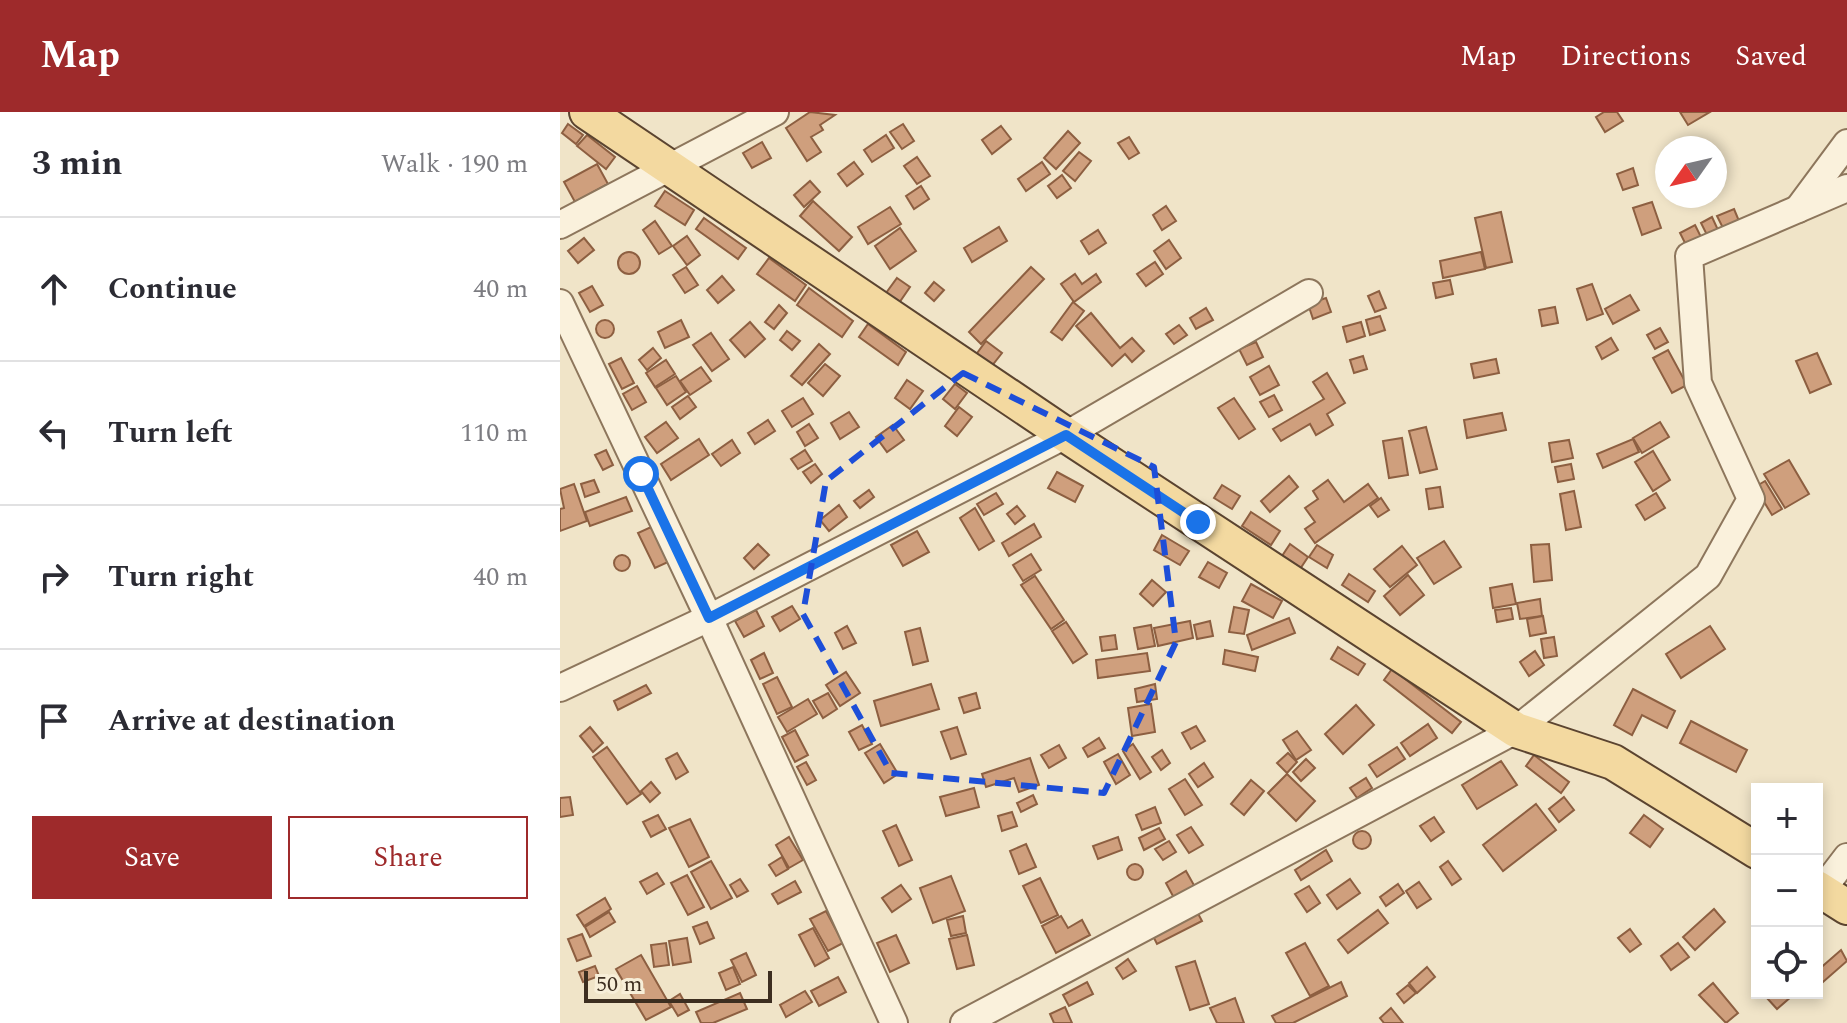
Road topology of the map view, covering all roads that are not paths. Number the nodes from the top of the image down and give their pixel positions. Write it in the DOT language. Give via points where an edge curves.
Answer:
graph roads {
  1 [pos="587,112"];
  2 [pos="775,112"];
  3 [pos="1847,143"];
  4 [pos="671,169"];
  5 [pos="1847,188"];
  6 [pos="1798,209"];
  7 [pos="560,225"];
  8 [pos="1309,293"];
  9 [pos="560,303"];
  10 [pos="1066,435"];
  11 [pos="709,618"];
  12 [pos="560,688"];
  13 [pos="1516,730"];
  14 [pos="1751,847"];
  15 [pos="1847,857"];
  16 [pos="1828,895"];
  17 [pos="894,1023"];
  18 [pos="964,1023"];
  1 -- 4 [label="main road"];
  2 -- 4 [label="street"];
  3 -- 6 [label="street"];
  4 -- 7 [label="street"];
  4 -- 10 [label="main road"];
  5 -- 6 [label="street"];
  6 -- 13 [label="street" via="1689,256 1698,383 1751,499 1708,576"];
  8 -- 10 [label="street"];
  9 -- 11 [label="street"];
  10 -- 11 [label="street"];
  10 -- 13 [label="main road"];
  11 -- 12 [label="street"];
  11 -- 17 [label="street"];
  13 -- 14 [label="main road" via="1613,762"];
  13 -- 18 [label="street"];
  15 -- 16 [label="street"];
}
